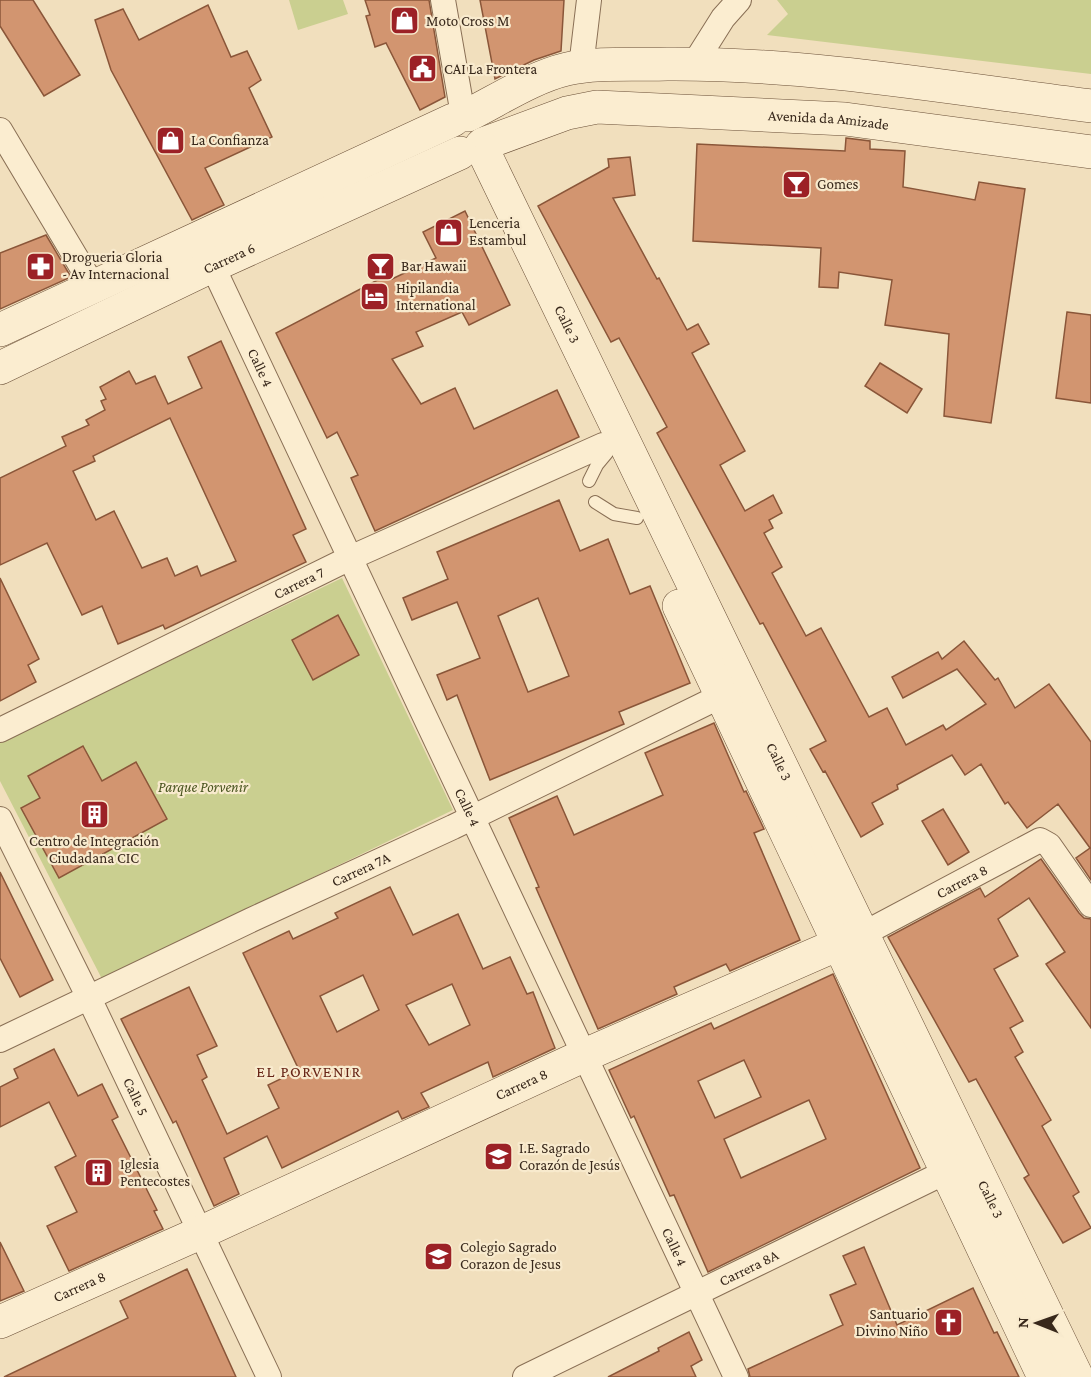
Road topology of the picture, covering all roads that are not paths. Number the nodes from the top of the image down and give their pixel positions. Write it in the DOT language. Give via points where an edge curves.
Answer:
graph roads {
  1 [pos="443,0"];
  2 [pos="589,0"];
  3 [pos="739,0"];
  4 [pos="694,64"];
  5 [pos="574,68"];
  6 [pos="1053,101"];
  7 [pos="1091,106"];
  8 [pos="567,113"];
  9 [pos="461,116"];
  10 [pos="0,130"];
  11 [pos="1049,147"];
  12 [pos="472,149"];
  13 [pos="1091,153"];
  14 [pos="206,252"];
  15 [pos="93,286"];
  16 [pos="0,330"];
  17 [pos="0,368"];
  18 [pos="605,449"];
  19 [pos="589,480"];
  20 [pos="595,502"];
  21 [pos="637,518"];
  22 [pos="350,558"];
  23 [pos="721,696"];
  24 [pos="0,730"];
  25 [pos="473,817"];
  26 [pos="0,819"];
  27 [pos="1091,905"];
  28 [pos="851,939"];
  29 [pos="89,999"];
  30 [pos="0,1040"];
  31 [pos="585,1055"];
  32 [pos="959,1165"];
  33 [pos="202,1232"];
  34 [pos="698,1294"];
  35 [pos="0,1322"];
  36 [pos="269,1377"];
  37 [pos="525,1377"];
  38 [pos="736,1377"];
  39 [pos="1044,1377"];
  40 [pos="1077,1377"];
  1 -- 9 [label="street"];
  2 -- 5 [label="street"];
  3 -- 4 [label="street"];
  4 -- 5 [label="street"];
  4 -- 6 [label="street" via="858,76"];
  5 -- 9 [label="street, Carrera 6" via="537,80"];
  6 -- 7 [label="street"];
  6 -- 11 [label="street"];
  8 -- 11 [label="street, Avenida da Amizade" via="597,107 845,119"];
  8 -- 12 [label="street, Carrera 6"];
  9 -- 12 [label="street" via="475,116 484,125 486,132"];
  9 -- 14 [label="street, Carrera 6"];
  10 -- 15 [label="street"];
  11 -- 13 [label="street, Avenida da Amizade"];
  12 -- 14 [label="street, Carrera 6"];
  12 -- 18 [label="street, Calle 3"];
  12 -- 28 [label="street, Calle 3"];
  14 -- 15 [label="street, Carrera 6"];
  14 -- 17 [label="street, Carrera 6"];
  14 -- 22 [label="street, Calle 4"];
  15 -- 16 [label="street, Carrera 6"];
  18 -- 19 [label="lane"];
  18 -- 21 [label="street, Calle 3"];
  18 -- 22 [label="street, Carrera 7"];
  20 -- 21 [label="lane" via="614,514"];
  21 -- 23 [label="street, Calle 3"];
  22 -- 24 [label="street, Carrera 7"];
  22 -- 25 [label="street, Calle 4"];
  23 -- 25 [label="street, Carrera 7A"];
  23 -- 28 [label="street, Calle 3"];
  25 -- 29 [label="street, Carrera 7A"];
  25 -- 31 [label="street, Calle 4"];
  26 -- 29 [label="street, Calle 5"];
  27 -- 28 [label="street, Carrera 8" via="1046,841 1040,840"];
  28 -- 31 [label="street, Carrera 8"];
  28 -- 32 [label="street, Calle 3"];
  29 -- 30 [label="street, Carrera 7A"];
  29 -- 33 [label="street, Calle 5"];
  31 -- 33 [label="street, Carrera 8"];
  31 -- 34 [label="street, Calle 4"];
  32 -- 34 [label="street, Carrera 8A"];
  32 -- 39 [label="street, Calle 3"];
  32 -- 40 [label="street, Calle 3"];
  33 -- 35 [label="street, Carrera 8"];
  33 -- 36 [label="street, Calle 5"];
  34 -- 37 [label="street, Carrera 8A"];
  34 -- 38 [label="street, Calle 4"];
}
